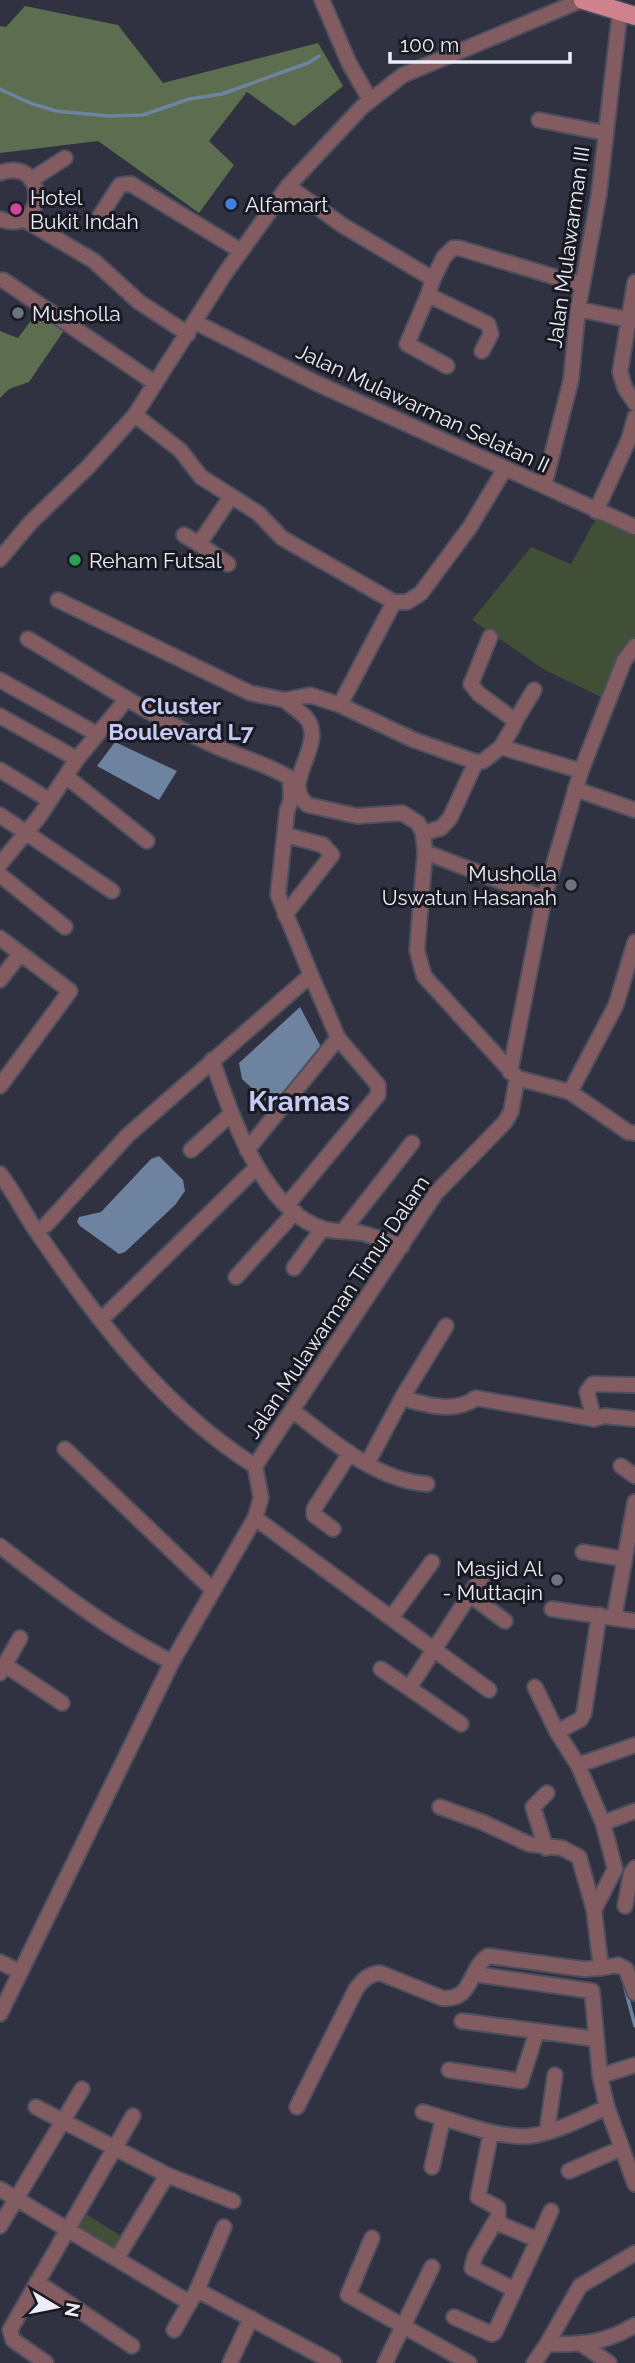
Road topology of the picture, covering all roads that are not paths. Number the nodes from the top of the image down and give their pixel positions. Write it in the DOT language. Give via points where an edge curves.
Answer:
graph roads {
  1 [pos="322,0"];
  2 [pos="583,0"];
  3 [pos="627,13"];
  4 [pos="370,100"];
  5 [pos="539,120"];
  6 [pos="605,133"];
  7 [pos="65,158"];
  8 [pos="0,173"];
  9 [pos="31,180"];
  10 [pos="288,186"];
  11 [pos="100,216"];
  12 [pos="0,219"];
  13 [pos="23,219"];
  14 [pos="241,251"];
  15 [pos="433,279"];
  16 [pos="4,281"];
  17 [pos="635,282"];
  18 [pos="582,285"];
  19 [pos="428,295"];
  20 [pos="578,309"];
  21 [pos="631,320"];
  22 [pos="191,328"];
  23 [pos="482,351"];
  24 [pos="447,366"];
  25 [pos="155,383"];
  26 [pos="635,403"];
  27 [pos="135,415"];
  28 [pos="635,417"];
  29 [pos="504,470"];
  30 [pos="544,486"];
  31 [pos="230,498"];
  32 [pos="596,511"];
  33 [pos="635,527"];
  34 [pos="184,535"];
  35 [pos="198,544"];
  36 [pos="0,559"];
  37 [pos="228,564"];
  38 [pos="58,600"];
  39 [pos="394,602"];
  40 [pos="490,637"];
  41 [pos="28,639"];
  42 [pos="635,646"];
  43 [pos="0,680"];
  44 [pos="534,690"];
  45 [pos="126,700"];
  46 [pos="285,700"];
  47 [pos="340,705"];
  48 [pos="0,716"];
  49 [pos="514,723"];
  50 [pos="97,734"];
  51 [pos="501,747"];
  52 [pos="76,758"];
  53 [pos="480,761"];
  54 [pos="0,770"];
  55 [pos="581,771"];
  56 [pos="67,777"];
  57 [pos="575,789"];
  58 [pos="49,800"];
  59 [pos="635,810"];
  60 [pos="0,815"];
  61 [pos="26,832"];
  62 [pos="423,833"];
  63 [pos="286,835"];
  64 [pos="147,841"];
  65 [pos="425,852"];
  66 [pos="0,864"];
  67 [pos="0,875"];
  68 [pos="113,891"];
  69 [pos="544,898"];
  70 [pos="285,915"];
  71 [pos="65,927"];
  72 [pos="0,938"];
  73 [pos="635,942"];
  74 [pos="20,954"];
  75 [pos="311,975"];
  76 [pos="0,980"];
  77 [pos="338,1038"];
  78 [pos="212,1060"];
  79 [pos="513,1075"];
  80 [pos="0,1086"];
  81 [pos="570,1092"];
  82 [pos="231,1114"];
  83 [pos="635,1133"];
  84 [pos="412,1143"];
  85 [pos="191,1150"];
  86 [pos="247,1150"];
  87 [pos="256,1168"];
  88 [pos="0,1174"];
  89 [pos="291,1209"];
  90 [pos="46,1224"];
  91 [pos="323,1229"];
  92 [pos="343,1231"];
  93 [pos="400,1250"];
  94 [pos="294,1268"];
  95 [pos="236,1277"];
  96 [pos="108,1313"];
  97 [pos="446,1326"];
  98 [pos="635,1385"];
  99 [pos="402,1398"];
  100 [pos="293,1411"];
  101 [pos="594,1419"];
  102 [pos="635,1419"];
  103 [pos="65,1449"];
  104 [pos="350,1453"];
  105 [pos="367,1464"];
  106 [pos="255,1466"];
  107 [pos="621,1466"];
  108 [pos="635,1476"];
  109 [pos="427,1483"];
  110 [pos="635,1502"];
  111 [pos="256,1518"];
  112 [pos="632,1522"];
  113 [pos="333,1529"];
  114 [pos="0,1546"];
  115 [pos="583,1552"];
  116 [pos="624,1559"];
  117 [pos="432,1562"];
  118 [pos="484,1573"];
  119 [pos="213,1590"];
  120 [pos="470,1595"];
  121 [pos="552,1609"];
  122 [pos="599,1615"];
  123 [pos="391,1618"];
  124 [pos="614,1618"];
  125 [pos="505,1621"];
  126 [pos="635,1621"];
  127 [pos="20,1638"];
  128 [pos="435,1650"];
  129 [pos="172,1662"];
  130 [pos="2,1669"];
  131 [pos="381,1669"];
  132 [pos="535,1687"];
  133 [pos="409,1688"];
  134 [pos="489,1690"];
  135 [pos="62,1703"];
  136 [pos="460,1724"];
  137 [pos="557,1732"];
  138 [pos="635,1745"];
  139 [pos="578,1765"];
  140 [pos="547,1793"];
  141 [pos="440,1807"];
  142 [pos="635,1811"];
  143 [pos="603,1823"];
  144 [pos="546,1849"];
  145 [pos="635,1868"];
  146 [pos="625,1906"];
  147 [pos="594,1910"];
  148 [pos="601,1968"];
  149 [pos="481,1975"];
  150 [pos="635,1993"];
  151 [pos="0,2014"];
  152 [pos="462,2021"];
  153 [pos="537,2031"];
  154 [pos="596,2039"];
  155 [pos="635,2065"];
  156 [pos="449,2070"];
  157 [pos="555,2075"];
  158 [pos="600,2077"];
  159 [pos="82,2089"];
  160 [pos="36,2107"];
  161 [pos="297,2107"];
  162 [pos="607,2107"];
  163 [pos="423,2112"];
  164 [pos="133,2116"];
  165 [pos="447,2119"];
  166 [pos="62,2121"];
  167 [pos="547,2131"];
  168 [pos="491,2132"];
  169 [pos="115,2148"];
  170 [pos="622,2148"];
  171 [pos="432,2167"];
  172 [pos="569,2171"];
  173 [pos="167,2175"];
  174 [pos="635,2184"];
  175 [pos="0,2189"];
  176 [pos="16,2198"];
  177 [pos="233,2201"];
  178 [pos="551,2211"];
  179 [pos="496,2220"];
  180 [pos="0,2226"];
  181 [pos="224,2227"];
  182 [pos="67,2229"];
  183 [pos="372,2238"];
  184 [pos="538,2240"];
  185 [pos="635,2253"];
  186 [pos="117,2258"];
  187 [pos="432,2267"];
  188 [pos="37,2282"];
  189 [pos="197,2290"];
  190 [pos="515,2290"];
  191 [pos="190,2303"];
  192 [pos="454,2317"];
  193 [pos="251,2318"];
  194 [pos="635,2325"];
  195 [pos="405,2326"];
  196 [pos="174,2330"];
  197 [pos="547,2344"];
  198 [pos="583,2345"];
  199 [pos="132,2346"];
  200 [pos="307,2357"];
  201 [pos="46,2363"];
  202 [pos="230,2363"];
  203 [pos="334,2363"];
  204 [pos="386,2363"];
  205 [pos="469,2363"];
  206 [pos="534,2363"];
  207 [pos="608,2363"];
  1 -- 4 [label="street"];
  2 -- 3 [label="main road"];
  2 -- 4 [label="street" via="403,75"];
  3 -- 6 [label="street, Jalan Mulawarman III"];
  4 -- 10 [label="street"];
  5 -- 6 [label="street"];
  6 -- 18 [label="street, Jalan Mulawarman III"];
  7 -- 9 [label="street"];
  8 -- 9 [label="street" via="13,170"];
  9 -- 13 [label="street" via="37,201"];
  10 -- 14 [label="street"];
  10 -- 15 [label="street" via="342,225"];
  11 -- 14 [label="street" via="120,185 131,184"];
  12 -- 13 [label="street"];
  13 -- 22 [label="street, Jalan Mulawarman Selatan II" via="94,261 139,302"];
  14 -- 22 [label="street"];
  15 -- 18 [label="street" via="444,257 459,248"];
  15 -- 19 [label="street"];
  16 -- 25 [label="street"];
  17 -- 21 [label="street"];
  18 -- 20 [label="street, Jalan Mulawarman III"];
  19 -- 23 [label="street" via="488,324 491,334"];
  19 -- 24 [label="street" via="407,344"];
  20 -- 21 [label="street"];
  20 -- 30 [label="street, Jalan Mulawarman III" via="571,380"];
  21 -- 26 [label="street" via="621,380"];
  22 -- 25 [label="street"];
  22 -- 29 [label="street, Jalan Mulawarman Selatan II"];
  25 -- 27 [label="street"];
  27 -- 31 [label="street"];
  27 -- 36 [label="street"];
  28 -- 32 [label="street"];
  29 -- 30 [label="street, Jalan Mulawarman Selatan II"];
  29 -- 39 [label="street" via="470,527 421,593 407,602"];
  30 -- 32 [label="street, Jalan Mulawarman Selatan II"];
  31 -- 35 [label="street"];
  31 -- 39 [label="street" via="258,513 282,538"];
  32 -- 33 [label="street, Jalan Mulawarman Selatan II"];
  34 -- 35 [label="street"];
  35 -- 37 [label="street"];
  38 -- 46 [label="street" via="250,693"];
  39 -- 47 [label="street"];
  40 -- 49 [label="street" via="471,684"];
  41 -- 45 [label="street"];
  42 -- 55 [label="street, Jalan Mulawarman Timur Dalam" via="624,661"];
  43 -- 50 [label="street"];
  44 -- 49 [label="street"];
  45 -- 50 [label="street"];
  45 -- 63 [label="street" via="290,778"];
  46 -- 47 [label="street" via="310,695"];
  46 -- 62 [label="street" via="310,724 311,741 298,787 302,800 357,816 402,813 411,816"];
  47 -- 53 [label="street" via="414,740"];
  48 -- 52 [label="street"];
  49 -- 51 [label="street"];
  50 -- 52 [label="street"];
  51 -- 53 [label="street"];
  51 -- 55 [label="street"];
  52 -- 56 [label="street"];
  53 -- 62 [label="street" via="450,818 441,828"];
  54 -- 58 [label="street"];
  55 -- 57 [label="street, Jalan Mulawarman Timur Dalam"];
  56 -- 58 [label="street"];
  56 -- 64 [label="street"];
  57 -- 59 [label="street"];
  57 -- 69 [label="street, Jalan Mulawarman Timur Dalam"];
  58 -- 61 [label="street"];
  60 -- 61 [label="street"];
  61 -- 66 [label="street"];
  61 -- 68 [label="street"];
  62 -- 65 [label="street"];
  63 -- 70 [label="street" via="278,887"];
  63 -- 70 [label="street" via="323,845 332,855"];
  65 -- 69 [label="street"];
  65 -- 79 [label="street" via="418,950 424,976"];
  67 -- 71 [label="street"];
  69 -- 79 [label="street, Jalan Mulawarman Timur Dalam"];
  70 -- 75 [label="street"];
  72 -- 74 [label="street"];
  73 -- 81 [label="street" via="616,1005"];
  74 -- 76 [label="street"];
  74 -- 80 [label="street" via="70,991"];
  75 -- 77 [label="street"];
  75 -- 78 [label="street"];
  77 -- 86 [label="street"];
  77 -- 89 [label="street" via="378,1086 378,1095"];
  78 -- 82 [label="street"];
  78 -- 90 [label="street" via="128,1135"];
  79 -- 81 [label="street"];
  79 -- 93 [label="street, Jalan Mulawarman Timur Dalam" via="511,1112 505,1122 436,1193"];
  81 -- 83 [label="street"];
  82 -- 85 [label="street"];
  82 -- 86 [label="street"];
  84 -- 92 [label="street"];
  86 -- 87 [label="street"];
  87 -- 89 [label="street"];
  87 -- 96 [label="street"];
  88 -- 106 [label="street" via="114,1337 203,1428"];
  89 -- 91 [label="street"];
  89 -- 95 [label="street"];
  91 -- 92 [label="street"];
  91 -- 94 [label="street"];
  92 -- 93 [label="street" via="362,1233"];
  93 -- 100 [label="street, Jalan Mulawarman Timur Dalam"];
  97 -- 99 [label="street"];
  98 -- 101 [label="street" via="593,1384 587,1392"];
  99 -- 101 [label="street" via="447,1408 476,1398"];
  99 -- 105 [label="street"];
  100 -- 104 [label="street"];
  100 -- 106 [label="street, Jalan Mulawarman Timur Dalam"];
  101 -- 102 [label="street"];
  103 -- 119 [label="street"];
  104 -- 105 [label="street"];
  104 -- 113 [label="street" via="314,1509 314,1515"];
  105 -- 109 [label="street"];
  106 -- 111 [label="street" via="261,1498"];
  107 -- 108 [label="street"];
  110 -- 112 [label="street"];
  111 -- 119 [label="street"];
  111 -- 123 [label="street"];
  112 -- 116 [label="street"];
  114 -- 129 [label="street" via="48,1583"];
  115 -- 116 [label="street"];
  116 -- 124 [label="street"];
  117 -- 123 [label="street"];
  118 -- 120 [label="street"];
  119 -- 129 [label="street"];
  120 -- 125 [label="street"];
  120 -- 128 [label="street"];
  121 -- 122 [label="street"];
  122 -- 124 [label="street"];
  122 -- 137 [label="street" via="581,1719"];
  123 -- 128 [label="street"];
  124 -- 126 [label="street"];
  127 -- 130 [label="street"];
  128 -- 133 [label="street"];
  128 -- 134 [label="street"];
  129 -- 151 [label="street"];
  130 -- 135 [label="street"];
  131 -- 133 [label="street"];
  132 -- 137 [label="street"];
  133 -- 136 [label="street"];
  137 -- 139 [label="street"];
  138 -- 139 [label="street"];
  139 -- 143 [label="street"];
  140 -- 144 [label="street" via="533,1807"];
  141 -- 144 [label="street"];
  142 -- 143 [label="street"];
  143 -- 147 [label="street" via="615,1869"];
  144 -- 147 [label="street" via="562,1848 579,1857"];
  145 -- 146 [label="street"];
  147 -- 148 [label="street"];
  148 -- 150 [label="street" via="618,1965 626,1969"];
  148 -- 161 [label="street" via="488,1956 467,1990 452,1999 373,1974 356,1989"];
  149 -- 154 [label="street" via="592,1992"];
  152 -- 153 [label="street"];
  153 -- 154 [label="street"];
  153 -- 156 [label="street" via="521,2081"];
  154 -- 158 [label="street"];
  155 -- 158 [label="street"];
  157 -- 167 [label="street"];
  158 -- 162 [label="street"];
  159 -- 166 [label="street"];
  160 -- 166 [label="street"];
  162 -- 167 [label="street"];
  162 -- 170 [label="street"];
  163 -- 165 [label="street"];
  164 -- 169 [label="street"];
  165 -- 168 [label="street"];
  165 -- 171 [label="street"];
  166 -- 169 [label="street"];
  166 -- 176 [label="street"];
  167 -- 168 [label="street" via="528,2136"];
  168 -- 179 [label="street" via="478,2197 498,2208"];
  169 -- 173 [label="street"];
  169 -- 182 [label="street"];
  170 -- 172 [label="street"];
  170 -- 174 [label="street"];
  173 -- 177 [label="street"];
  173 -- 186 [label="street"];
  175 -- 176 [label="street"];
  176 -- 180 [label="street"];
  176 -- 182 [label="street"];
  178 -- 184 [label="street"];
  179 -- 184 [label="street"];
  179 -- 190 [label="street" via="472,2267"];
  181 -- 189 [label="street"];
  182 -- 186 [label="street"];
  182 -- 188 [label="street"];
  183 -- 195 [label="street" via="347,2294"];
  184 -- 190 [label="street"];
  185 -- 197 [label="street" via="580,2286"];
  186 -- 191 [label="street"];
  187 -- 195 [label="street"];
  188 -- 199 [label="street"];
  188 -- 201 [label="street" via="10,2336"];
  189 -- 191 [label="street"];
  189 -- 193 [label="street"];
  190 -- 192 [label="street" via="493,2334"];
  191 -- 196 [label="street"];
  193 -- 200 [label="street"];
  193 -- 202 [label="street"];
  194 -- 198 [label="street" via="612,2339"];
  195 -- 204 [label="street"];
  195 -- 205 [label="street"];
  197 -- 198 [label="street"];
  197 -- 206 [label="street"];
  198 -- 207 [label="street"];
  200 -- 203 [label="street"];
}
